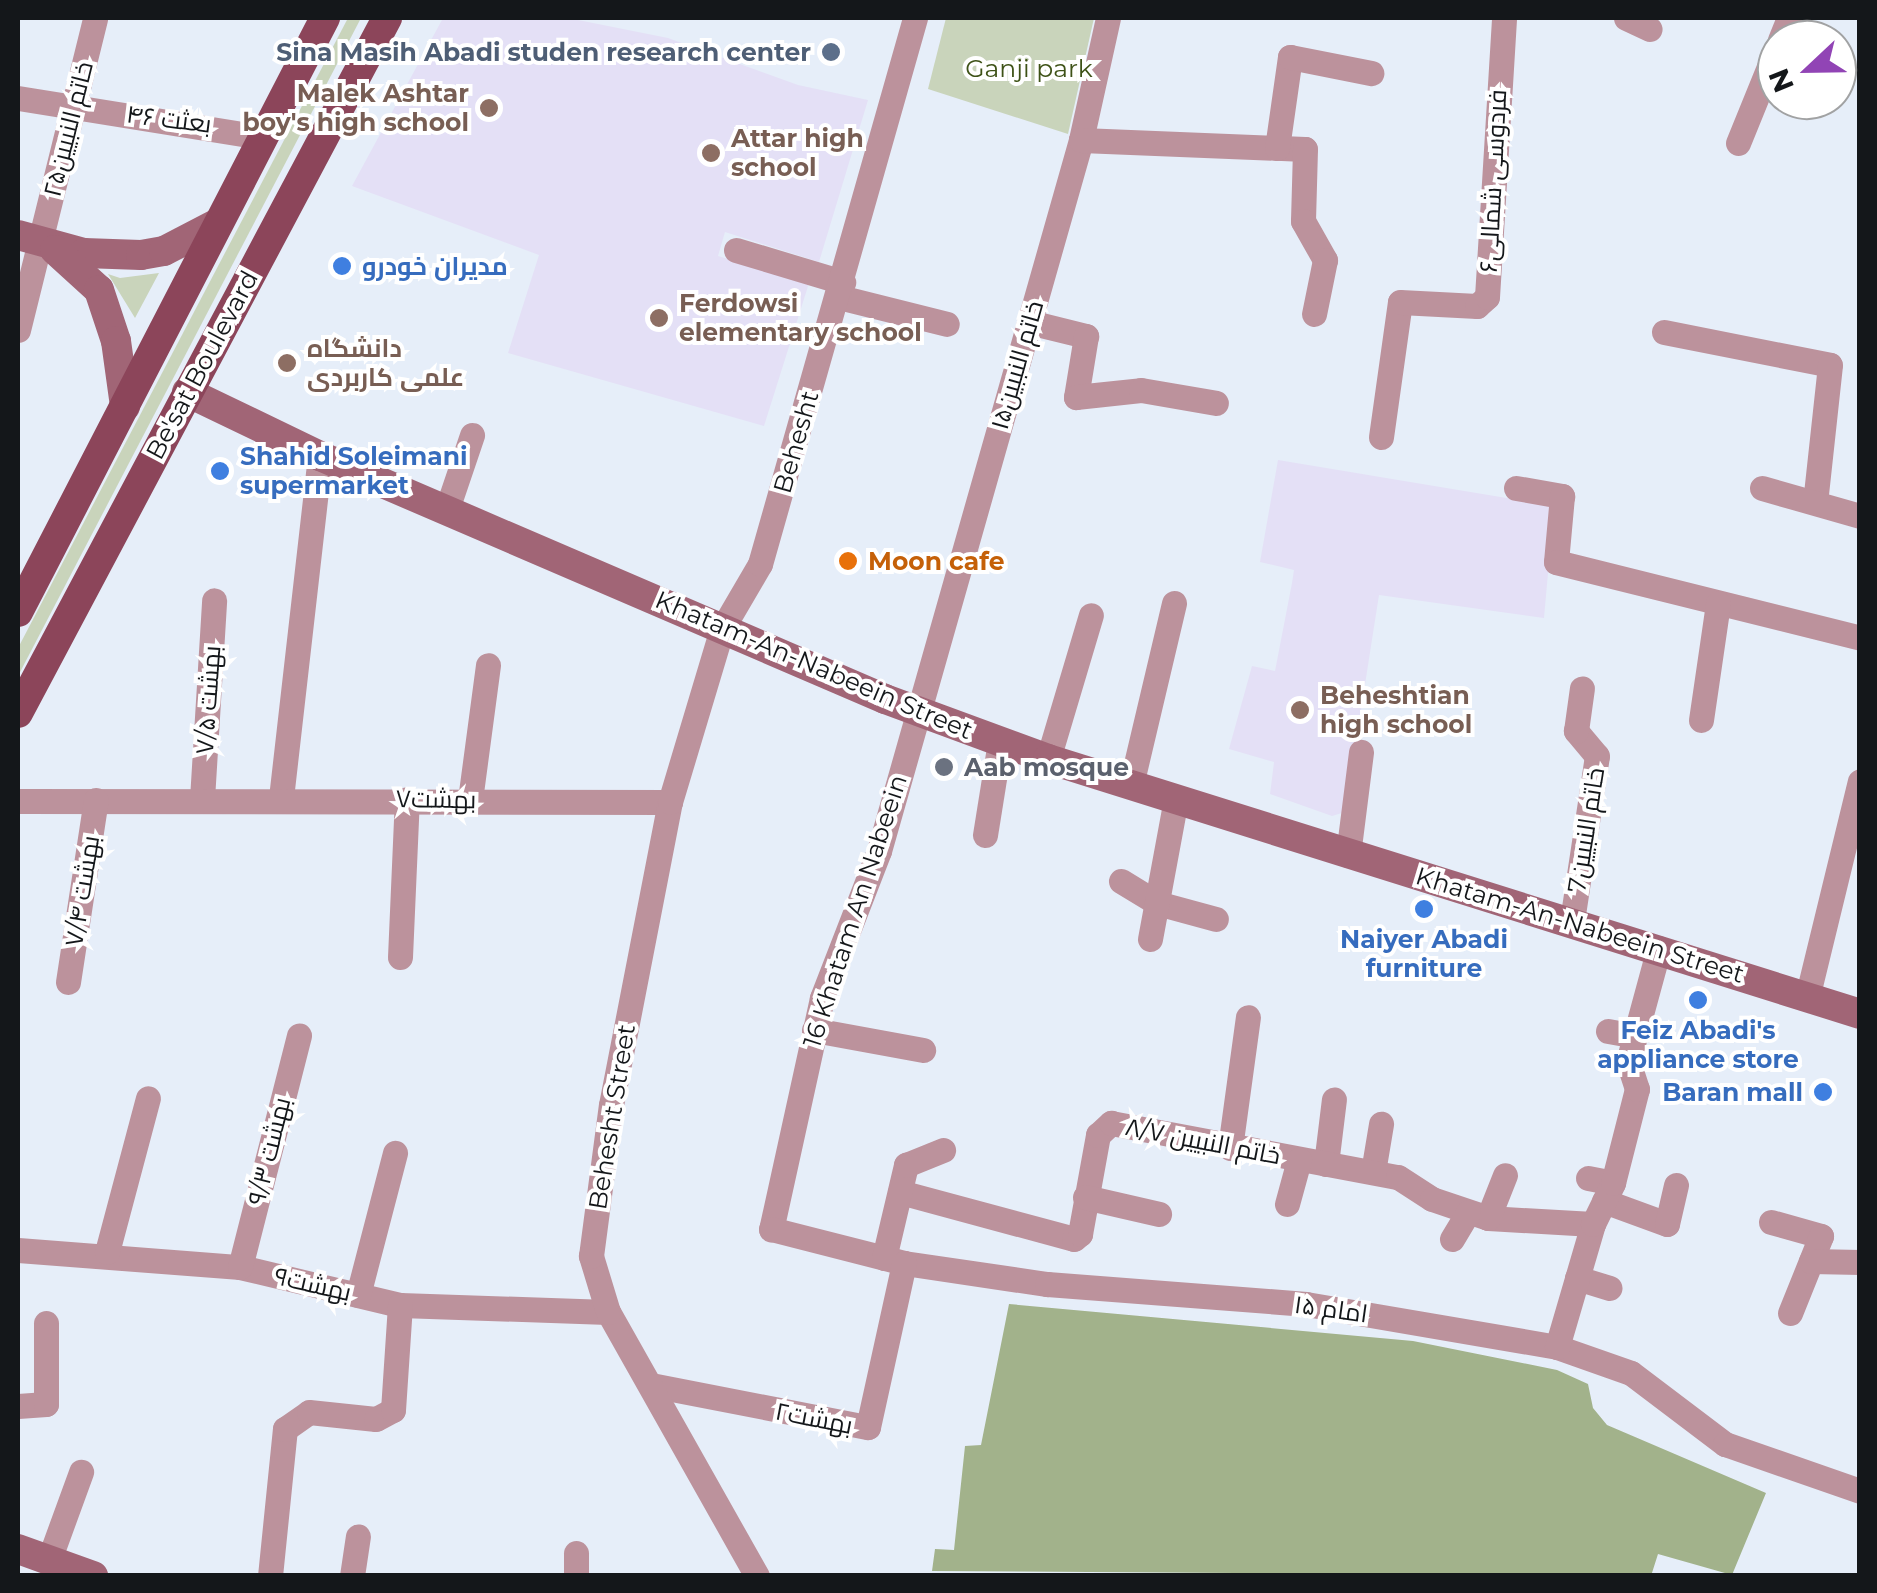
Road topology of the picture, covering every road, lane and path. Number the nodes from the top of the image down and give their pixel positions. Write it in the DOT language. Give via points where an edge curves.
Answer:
graph roads {
  1 [pos="94,18"];
  2 [pos="325,18"];
  3 [pos="387,18"];
  4 [pos="915,18"];
  5 [pos="1108,18"];
  6 [pos="1504,18"];
  7 [pos="1371,73"];
  8 [pos="1757,96"];
  9 [pos="18,98"];
  10 [pos="74,107"];
  11 [pos="262,137"];
  12 [pos="1081,140"];
  13 [pos="1738,143"];
  14 [pos="1277,148"];
  15 [pos="216,224"];
  16 [pos="29,238"];
  17 [pos="736,250"];
  18 [pos="841,290"];
  19 [pos="1314,314"];
  20 [pos="1029,322"];
  21 [pos="947,324"];
  22 [pos="18,330"];
  23 [pos="1664,332"];
  24 [pos="187,392"];
  25 [pos="1216,403"];
  26 [pos="125,406"];
  27 [pos="472,435"];
  28 [pos="1381,437"];
  29 [pos="320,456"];
  30 [pos="1516,488"];
  31 [pos="1762,488"];
  32 [pos="1816,502"];
  33 [pos="448,506"];
  34 [pos="1860,516"];
  35 [pos="214,600"];
  36 [pos="1174,603"];
  37 [pos="1718,603"];
  38 [pos="18,612"];
  39 [pos="1092,615"];
  40 [pos="722,628"];
  41 [pos="1860,638"];
  42 [pos="488,665"];
  43 [pos="1582,688"];
  44 [pos="917,711"];
  45 [pos="18,713"];
  46 [pos="1701,720"];
  47 [pos="1000,742"];
  48 [pos="1361,752"];
  49 [pos="1048,760"];
  50 [pos="1860,782"];
  51 [pos="1131,785"];
  52 [pos="281,798"];
  53 [pos="202,799"];
  54 [pos="407,799"];
  55 [pos="96,800"];
  56 [pos="470,800"];
  57 [pos="1176,800"];
  58 [pos="18,801"];
  59 [pos="670,802"];
  60 [pos="986,836"];
  61 [pos="1348,855"];
  62 [pos="1848,877"];
  63 [pos="1121,881"];
  64 [pos="1156,902"];
  65 [pos="1216,919"];
  66 [pos="1572,921"];
  67 [pos="1150,940"];
  68 [pos="1659,948"];
  69 [pos="400,956"];
  70 [pos="68,982"];
  71 [pos="1807,998"];
  72 [pos="1860,1014"];
  73 [pos="1248,1017"];
  74 [pos="814,1030"];
  75 [pos="1608,1031"];
  76 [pos="299,1035"];
  77 [pos="1635,1036"];
  78 [pos="923,1050"];
  79 [pos="148,1098"];
  80 [pos="1334,1099"];
  81 [pos="1382,1124"];
  82 [pos="1230,1148"];
  83 [pos="943,1150"];
  84 [pos="395,1153"];
  85 [pos="1299,1160"];
  86 [pos="1326,1164"];
  87 [pos="1373,1172"];
  88 [pos="1505,1175"];
  89 [pos="1676,1185"];
  90 [pos="900,1192"];
  91 [pos="1599,1196"];
  92 [pos="1085,1198"];
  93 [pos="1286,1204"];
  94 [pos="1159,1214"];
  95 [pos="1478,1215"];
  96 [pos="1771,1222"];
  97 [pos="770,1229"];
  98 [pos="1452,1239"];
  99 [pos="18,1250"];
  100 [pos="107,1252"];
  101 [pos="894,1260"];
  102 [pos="1812,1261"];
  103 [pos="1860,1262"];
  104 [pos="240,1266"];
  105 [pos="1576,1278"];
  106 [pos="1610,1288"];
  107 [pos="358,1295"];
  108 [pos="400,1305"];
  109 [pos="608,1312"];
  110 [pos="1790,1313"];
  111 [pos="46,1324"];
  112 [pos="1557,1347"];
  113 [pos="651,1385"];
  114 [pos="18,1406"];
  115 [pos="81,1472"];
  116 [pos="1860,1491"];
  117 [pos="358,1536"];
  118 [pos="18,1549"];
  119 [pos="49,1560"];
  120 [pos="94,1576"];
  121 [pos="270,1576"];
  122 [pos="352,1576"];
  123 [pos="757,1576"];
  1 -- 10 [label="street, خاتم النبیین۲۵"];
  2 -- 11 [label="main road, Be'sat Boulevard"];
  3 -- 24 [label="main road, Be'sat Boulevard"];
  4 -- 18 [label="street, Behesht"];
  5 -- 12 [label="street, خاتم النببین۱۵"];
  6 -- 28 [label="street, فردوسی شمالی۶" via="1486,298 1477,306 1400,302"];
  7 -- 14 [label="street" via="1290,57"];
  8 -- 13 [label="street"];
  9 -- 10 [label="street, بعثت ۴۶"];
  10 -- 11 [label="street, بعثت ۴۶"];
  10 -- 16 [label="street, خاتم النبیین۲۵"];
  11 -- 15 [label="main road, Be'sat Boulevard"];
  12 -- 14 [label="street"];
  12 -- 20 [label="street, خاتم النببین۱۵"];
  14 -- 19 [label="street" via="1300,146 1308,154 1302,214 1325,260"];
  15 -- 16 [label="street" via="164,252 141,255 84,253"];
  15 -- 26 [label="main road, Be'sat Boulevard"];
  16 -- 22 [label="street, خاتم النبیین۲۵"];
  16 -- 26 [label="street" via="78,265 99,290 116,341"];
  17 -- 18 [label="street"];
  18 -- 21 [label="street"];
  18 -- 40 [label="street, Behesht" via="760,564"];
  20 -- 25 [label="street" via="1086,336 1076,397 1141,390"];
  20 -- 44 [label="street, خاتم النببین۱۵"];
  23 -- 32 [label="street" via="1830,365"];
  24 -- 29 [label="street, Khatam-An-Nabeein Street"];
  24 -- 45 [label="main road, Be'sat Boulevard"];
  26 -- 38 [label="main road, Be'sat Boulevard"];
  27 -- 33 [label="street"];
  29 -- 33 [label="street, Khatam-An-Nabeein Street"];
  29 -- 52 [label="street"];
  30 -- 37 [label="street" via="1562,496 1556,562"];
  31 -- 32 [label="street"];
  32 -- 34 [label="street"];
  33 -- 40 [label="street, Khatam-An-Nabeein Street"];
  35 -- 53 [label="street, بهشت ۷/۵"];
  36 -- 51 [label="street"];
  37 -- 41 [label="street"];
  37 -- 46 [label="street"];
  39 -- 49 [label="street"];
  40 -- 44 [label="street, Khatam-An-Nabeein Street"];
  40 -- 59 [label="street, Behesht Street"];
  42 -- 56 [label="street"];
  43 -- 66 [label="street, خاتم النبیین7" via="1576,730 1597,756"];
  44 -- 47 [label="street, Khatam-An-Nabeein Street"];
  44 -- 74 [label="street, 16 Khatam An Nabeein" via="878,851"];
  47 -- 49 [label="street, Khatam-An-Nabeein Street"];
  47 -- 60 [label="street"];
  48 -- 61 [label="street"];
  49 -- 51 [label="street, Khatam-An-Nabeein Street"];
  50 -- 62 [label="street"];
  51 -- 57 [label="street, Khatam-An-Nabeein Street"];
  52 -- 53 [label="street, بهشت۷"];
  52 -- 54 [label="street, بهشت۷"];
  53 -- 55 [label="street, بهشت۷"];
  54 -- 56 [label="street, بهشت۷"];
  54 -- 69 [label="street"];
  55 -- 58 [label="street, بهشت۷"];
  55 -- 70 [label="street, بهشت ۷/۴"];
  56 -- 59 [label="street, بهشت۷"];
  57 -- 61 [label="street, Khatam-An-Nabeein Street"];
  57 -- 64 [label="street"];
  59 -- 109 [label="street, Behesht Street" via="611,1105 591,1256"];
  61 -- 66 [label="street, Khatam-An-Nabeein Street"];
  62 -- 71 [label="street"];
  63 -- 64 [label="street"];
  64 -- 65 [label="street"];
  64 -- 67 [label="street"];
  66 -- 68 [label="street, Khatam-An-Nabeein Street"];
  68 -- 71 [label="street, Khatam-An-Nabeein Street"];
  68 -- 77 [label="street"];
  71 -- 72 [label="street, Khatam-An-Nabeein Street"];
  73 -- 82 [label="street"];
  74 -- 78 [label="street"];
  74 -- 97 [label="street, 16 Khatam An Nabeein"];
  75 -- 77 [label="street"];
  76 -- 104 [label="street, بهشت ۹/۳"];
  77 -- 91 [label="street" via="1628,1062 1637,1089"];
  79 -- 100 [label="street"];
  80 -- 86 [label="street"];
  81 -- 87 [label="street"];
  82 -- 85 [label="street, خاتم النبیین ۸/۷"];
  82 -- 92 [label="street, خاتم النبیین ۸/۷" via="1111,1123 1098,1136"];
  83 -- 90 [label="street" via="906,1165"];
  84 -- 107 [label="street"];
  85 -- 86 [label="street, خاتم النبیین ۸/۷"];
  85 -- 93 [label="street"];
  86 -- 87 [label="street, خاتم النبیین ۸/۷"];
  87 -- 95 [label="street, خاتم النبیین ۸/۷"];
  88 -- 95 [label="street"];
  89 -- 91 [label="street, خاتم النبیین ۸/۷" via="1667,1224"];
  90 -- 92 [label="street, خاتم النبیین ۸/۷" via="1065,1240 1080,1234"];
  90 -- 101 [label="street"];
  91 -- 95 [label="street, خاتم النبیین ۸/۷"];
  91 -- 105 [label="street"];
  92 -- 94 [label="street"];
  95 -- 98 [label="street"];
  96 -- 102 [label="street" via="1821,1236"];
  97 -- 101 [label="street, امام ۱۵"];
  99 -- 100 [label="street, بهشت۹"];
  100 -- 104 [label="street, بهشت۹"];
  101 -- 112 [label="street, امام ۱۵" via="1047,1284 1306,1304"];
  101 -- 113 [label="street, بهشت۲" via="868,1427"];
  102 -- 103 [label="street"];
  102 -- 110 [label="street"];
  104 -- 107 [label="street, بهشت۹"];
  105 -- 106 [label="street"];
  105 -- 112 [label="street"];
  107 -- 108 [label="street, بهشت۹"];
  108 -- 109 [label="street, بهشت۹"];
  108 -- 121 [label="street" via="393,1410 376,1419 309,1412 285,1429"];
  109 -- 113 [label="street, Behesht Street"];
  111 -- 114 [label="street" via="46,1404"];
  112 -- 116 [label="street, امام ۱۵" via="1631,1373 1725,1444"];
  113 -- 123 [label="street, Behesht Street"];
  115 -- 119 [label="street"];
  117 -- 122 [label="street"];
  118 -- 119 [label="street"];
  119 -- 120 [label="street"];
}
